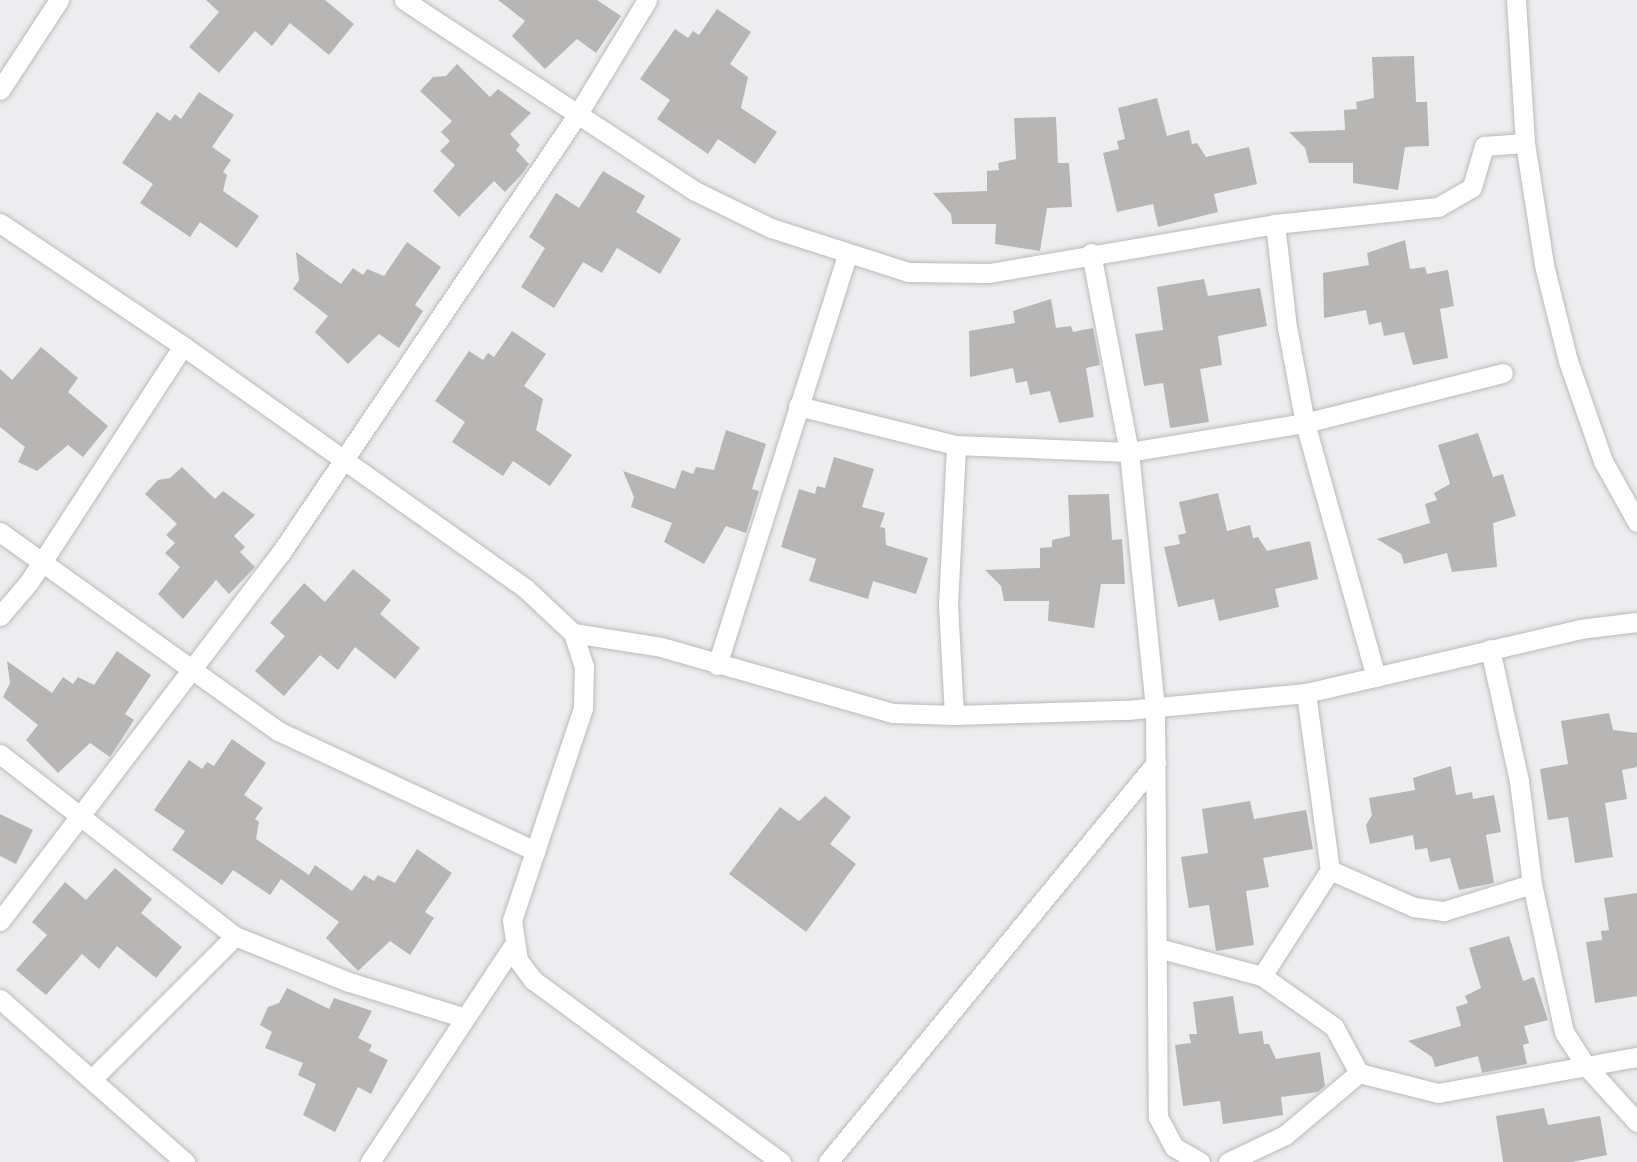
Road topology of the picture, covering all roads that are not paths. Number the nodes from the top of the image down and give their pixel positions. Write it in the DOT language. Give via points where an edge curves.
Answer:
graph roads {
  1 [pos="59,0"];
  2 [pos="404,0"];
  3 [pos="647,0"];
  4 [pos="1516,0"];
  5 [pos="0,90"];
  6 [pos="579,112"];
  7 [pos="1525,143"];
  8 [pos="0,223"];
  9 [pos="1275,224"];
  10 [pos="1091,253"];
  11 [pos="847,256"];
  12 [pos="183,346"];
  13 [pos="1503,373"];
  14 [pos="798,406"];
  15 [pos="1305,423"];
  16 [pos="956,444"];
  17 [pos="1129,452"];
  18 [pos="345,460"];
  19 [pos="1637,522"];
  20 [pos="0,532"];
  21 [pos="43,560"];
  22 [pos="0,616"];
  23 [pos="1637,622"];
  24 [pos="573,633"];
  25 [pos="1490,649"];
  26 [pos="717,665"];
  27 [pos="191,667"];
  28 [pos="1376,677"];
  29 [pos="1306,693"];
  30 [pos="1155,707"];
  31 [pos="954,715"];
  32 [pos="0,754"];
  33 [pos="1156,763"];
  34 [pos="79,818"];
  35 [pos="535,851"];
  36 [pos="1330,870"];
  37 [pos="1532,884"];
  38 [pos="0,921"];
  39 [pos="235,936"];
  40 [pos="513,946"];
  41 [pos="1158,948"];
  42 [pos="1262,976"];
  43 [pos="0,999"];
  44 [pos="462,1017"];
  45 [pos="1637,1057"];
  46 [pos="1586,1066"];
  47 [pos="1359,1073"];
  48 [pos="92,1079"];
  49 [pos="1637,1122"];
  50 [pos="185,1162"];
  51 [pos="370,1162"];
  52 [pos="781,1162"];
  53 [pos="828,1162"];
  54 [pos="1200,1162"];
  55 [pos="1228,1162"];
  1 -- 5 [label="street"];
  2 -- 6 [label="street"];
  3 -- 6 [label="street"];
  4 -- 7 [label="street"];
  6 -- 11 [label="street" via="695,191 771,228"];
  6 -- 18 [label="street"];
  7 -- 9 [label="street" via="1484,146 1472,187 1438,207"];
  7 -- 19 [label="street" via="1544,265 1568,361 1603,461"];
  8 -- 12 [label="street"];
  9 -- 10 [label="street"];
  9 -- 15 [label="street"];
  10 -- 11 [label="street" via="945,276"];
  10 -- 17 [label="street"];
  11 -- 14 [label="street"];
  12 -- 18 [label="street"];
  12 -- 21 [label="street"];
  13 -- 15 [label="street"];
  14 -- 16 [label="street"];
  14 -- 26 [label="street"];
  15 -- 17 [label="street"];
  15 -- 28 [label="street"];
  16 -- 17 [label="street"];
  16 -- 31 [label="street" via="948,605"];
  17 -- 30 [label="street"];
  18 -- 24 [label="street" via="525,589"];
  18 -- 27 [label="street" via="281,554"];
  20 -- 21 [label="street"];
  21 -- 22 [label="street"];
  21 -- 27 [label="street"];
  23 -- 25 [label="street"];
  24 -- 26 [label="street" via="661,647"];
  24 -- 35 [label="street" via="584,666 583,708"];
  25 -- 28 [label="street"];
  25 -- 37 [label="street" via="1519,781"];
  26 -- 31 [label="street" via="893,713"];
  27 -- 34 [label="street"];
  27 -- 35 [label="street" via="291,737"];
  28 -- 29 [label="street"];
  29 -- 30 [label="street"];
  29 -- 36 [label="street"];
  30 -- 31 [label="street"];
  30 -- 33 [label="street"];
  32 -- 34 [label="street"];
  33 -- 41 [label="street"];
  33 -- 53 [label="street"];
  34 -- 38 [label="street"];
  34 -- 39 [label="street"];
  35 -- 40 [label="street" via="512,920"];
  36 -- 37 [label="street" via="1434,912"];
  36 -- 42 [label="street"];
  37 -- 46 [label="street" via="1564,1032"];
  39 -- 44 [label="street" via="349,982"];
  39 -- 48 [label="street"];
  40 -- 44 [label="street"];
  40 -- 52 [label="street" via="533,980"];
  41 -- 42 [label="street"];
  41 -- 54 [label="street" via="1158,1117 1174,1147"];
  42 -- 47 [label="street" via="1334,1027"];
  43 -- 48 [label="street"];
  44 -- 51 [label="street"];
  45 -- 46 [label="street"];
  46 -- 47 [label="street" via="1438,1093"];
  46 -- 49 [label="street"];
  47 -- 55 [label="street" via="1284,1135"];
  48 -- 50 [label="street"];
}
